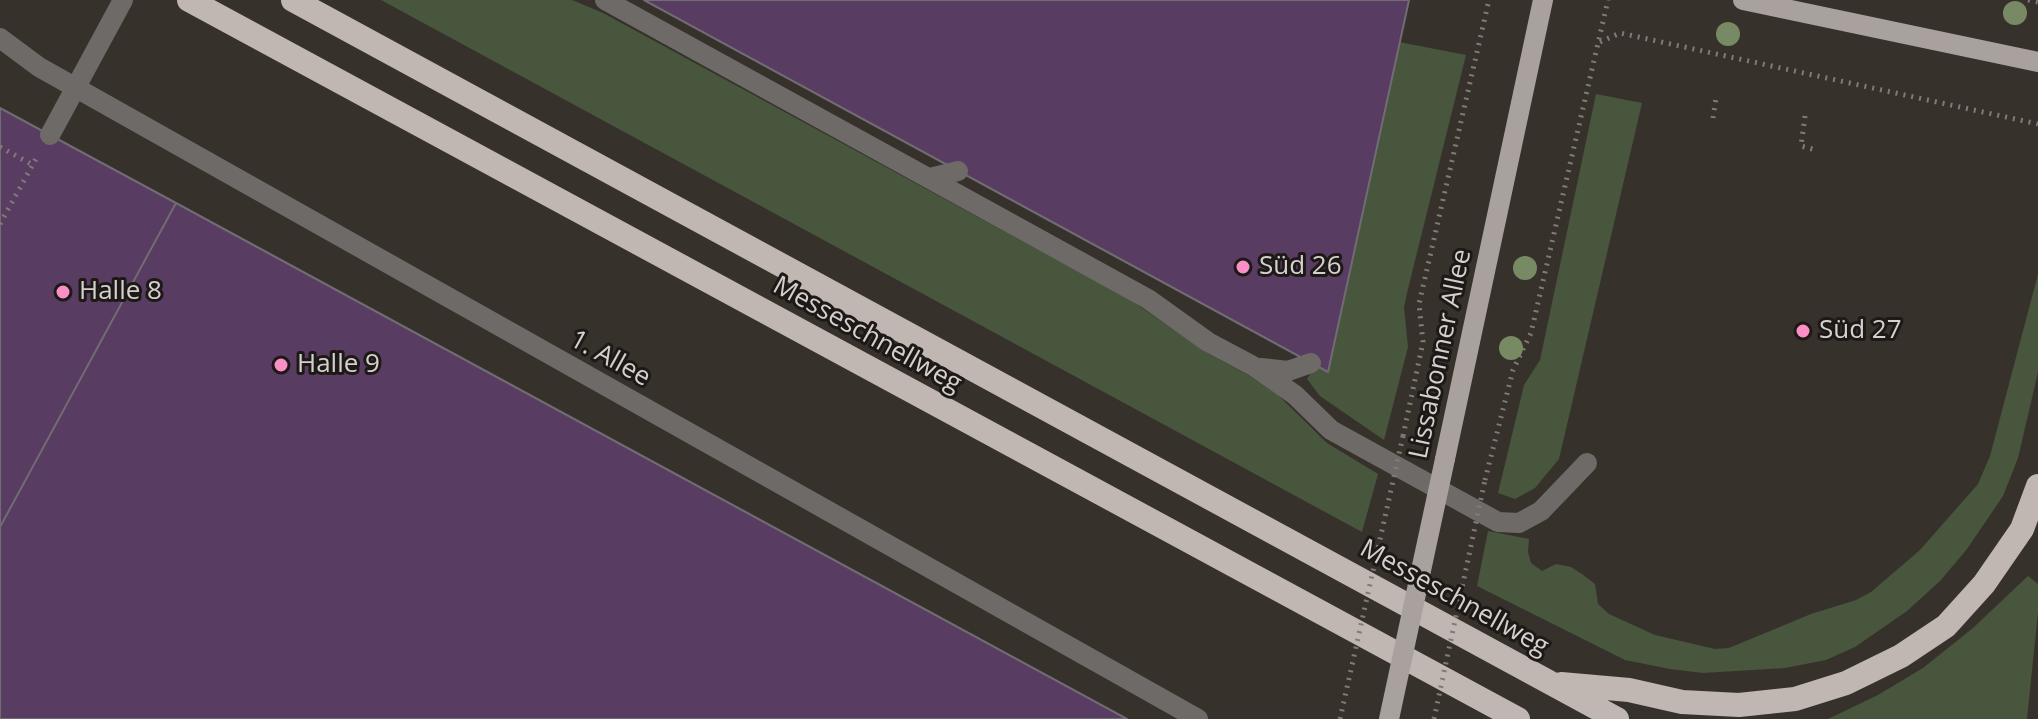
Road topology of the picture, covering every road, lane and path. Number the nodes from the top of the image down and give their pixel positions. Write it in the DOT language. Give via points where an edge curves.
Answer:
graph roads {
  1 [pos="123,0"];
  2 [pos="189,0"];
  3 [pos="293,0"];
  4 [pos="605,0"];
  5 [pos="1489,0"];
  6 [pos="1543,0"];
  7 [pos="1608,0"];
  8 [pos="1743,0"];
  9 [pos="2028,0"];
  10 [pos="2038,2"];
  11 [pos="0,38"];
  12 [pos="1599,43"];
  13 [pos="2038,62"];
  14 [pos="1716,98"];
  15 [pos="1805,116"];
  16 [pos="1713,118"];
  17 [pos="2038,124"];
  18 [pos="50,135"];
  19 [pos="0,147"];
  20 [pos="1816,150"];
  21 [pos="33,165"];
  22 [pos="958,171"];
  23 [pos="930,178"];
  24 [pos="0,224"];
  25 [pos="1311,363"];
  26 [pos="1255,367"];
  27 [pos="1587,463"];
  28 [pos="2038,486"];
  29 [pos="1552,684"];
  30 [pos="1198,719"];
  31 [pos="1340,719"];
  32 [pos="1389,719"];
  33 [pos="1434,719"];
  34 [pos="1518,719"];
  35 [pos="1617,719"];
  1 -- 18 [label="street, bridge"];
  2 -- 34 [label="highway, Messeschnellweg"];
  3 -- 29 [label="highway, Messeschnellweg"];
  4 -- 23 [label="street"];
  5 -- 31 [label="path, bridge" via="1419,304 1423,342"];
  6 -- 32 [label="main road, Lissabonner Allee, bridge"];
  7 -- 12 [label="path"];
  8 -- 13 [label="main road"];
  9 -- 10 [label="path"];
  11 -- 30 [label="street, 1. Allee" via="39,67"];
  12 -- 17 [label="path" via="1620,33"];
  12 -- 33 [label="path, bridge" via="1531,333 1513,370 1485,480"];
  14 -- 16 [label="path"];
  15 -- 20 [label="path" via="1801,146"];
  18 -- 21 [label="path"];
  19 -- 21 [label="path"];
  21 -- 24 [label="path"];
  22 -- 23 [label="street"];
  23 -- 26 [label="street" via="1148,299 1208,342"];
  25 -- 26 [label="street" via="1288,371"];
  26 -- 27 [label="street" via="1331,430 1498,522 1519,523 1541,511"];
  28 -- 29 [label="highway" via="2022,529 1984,584 1946,626 1846,683 1795,699 1739,705"];
  29 -- 35 [label="highway, Messeschnellweg"];
}
